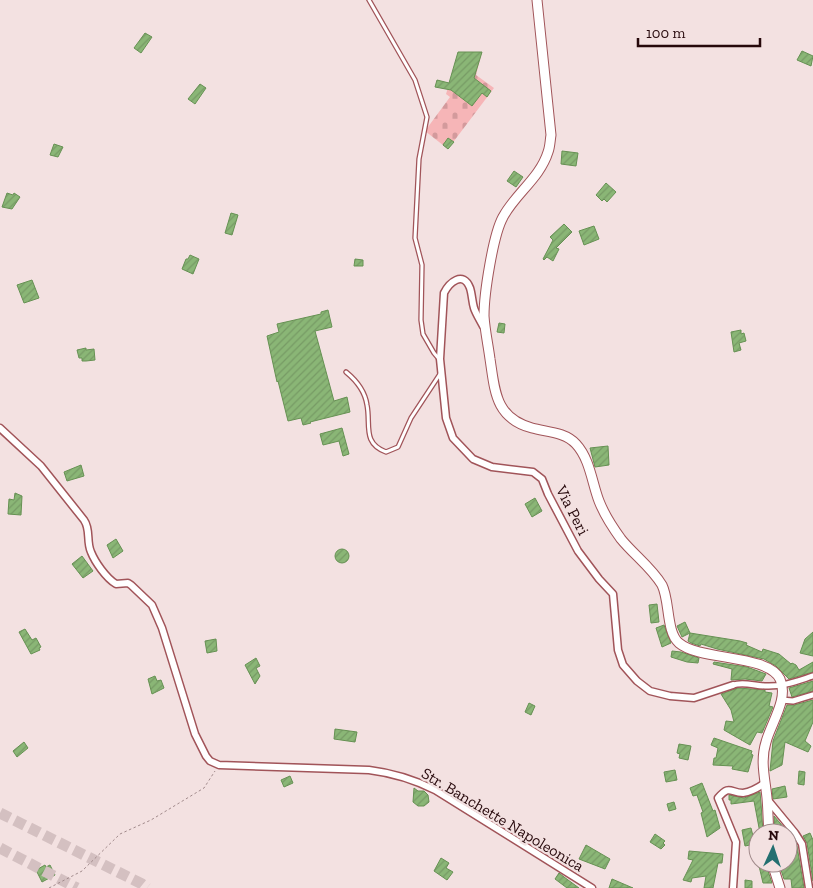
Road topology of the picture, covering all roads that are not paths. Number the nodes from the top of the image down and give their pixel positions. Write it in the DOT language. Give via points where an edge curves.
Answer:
graph roads {
  1 [pos="369,0"];
  2 [pos="537,0"];
  3 [pos="485,329"];
  4 [pos="440,359"];
  5 [pos="441,371"];
  6 [pos="346,372"];
  7 [pos="0,428"];
  8 [pos="813,676"];
  9 [pos="733,684"];
  10 [pos="782,685"];
  11 [pos="813,695"];
  12 [pos="781,700"];
  13 [pos="765,783"];
  14 [pos="767,799"];
  15 [pos="768,823"];
  16 [pos="775,873"];
  17 [pos="592,888"];
  18 [pos="733,888"];
  19 [pos="780,888"];
  20 [pos="809,888"];
  1 -- 4 [label="lane" via="415,80 427,117 419,159 415,238 422,266 420,320 423,334"];
  2 -- 3 [label="main road" via="550,144 543,163 502,217 484,312"];
  3 -- 4 [label="street, Via Peri" via="474,307 470,287 459,279 453,280 444,293"];
  3 -- 10 [label="main road" via="495,393 501,408 513,420 564,435 577,445 611,524 662,585 672,631 678,642 690,649 773,670"];
  4 -- 5 [label="street, Via Peri"];
  5 -- 6 [label="lane" via="411,418 398,446 386,452 377,449 369,437 363,393 357,381"];
  5 -- 9 [label="street, Via Peri" via="446,418 453,438 473,459 492,467 533,472 542,479 578,550 613,594 618,650 636,681 650,691 694,698"];
  7 -- 17 [label="street, Str. Banchette Napoleonica" via="41,466 84,520 88,526 90,551 103,572 116,584 131,584 152,606 198,739 210,761 219,765 369,770 413,780 435,790"];
  8 -- 10 [label="street, Via Peri"];
  9 -- 10 [label="street, Via Peri"];
  10 -- 12 [label="main road"];
  11 -- 12 [label="street" via="793,701"];
  12 -- 13 [label="main road" via="762,759"];
  13 -- 14 [label="main road"];
  13 -- 18 [label="street" via="742,793 731,789 718,798 736,842"];
  14 -- 15 [label="main road"];
  14 -- 20 [label="street" via="802,844"];
  16 -- 19 [label="main road"];
}
